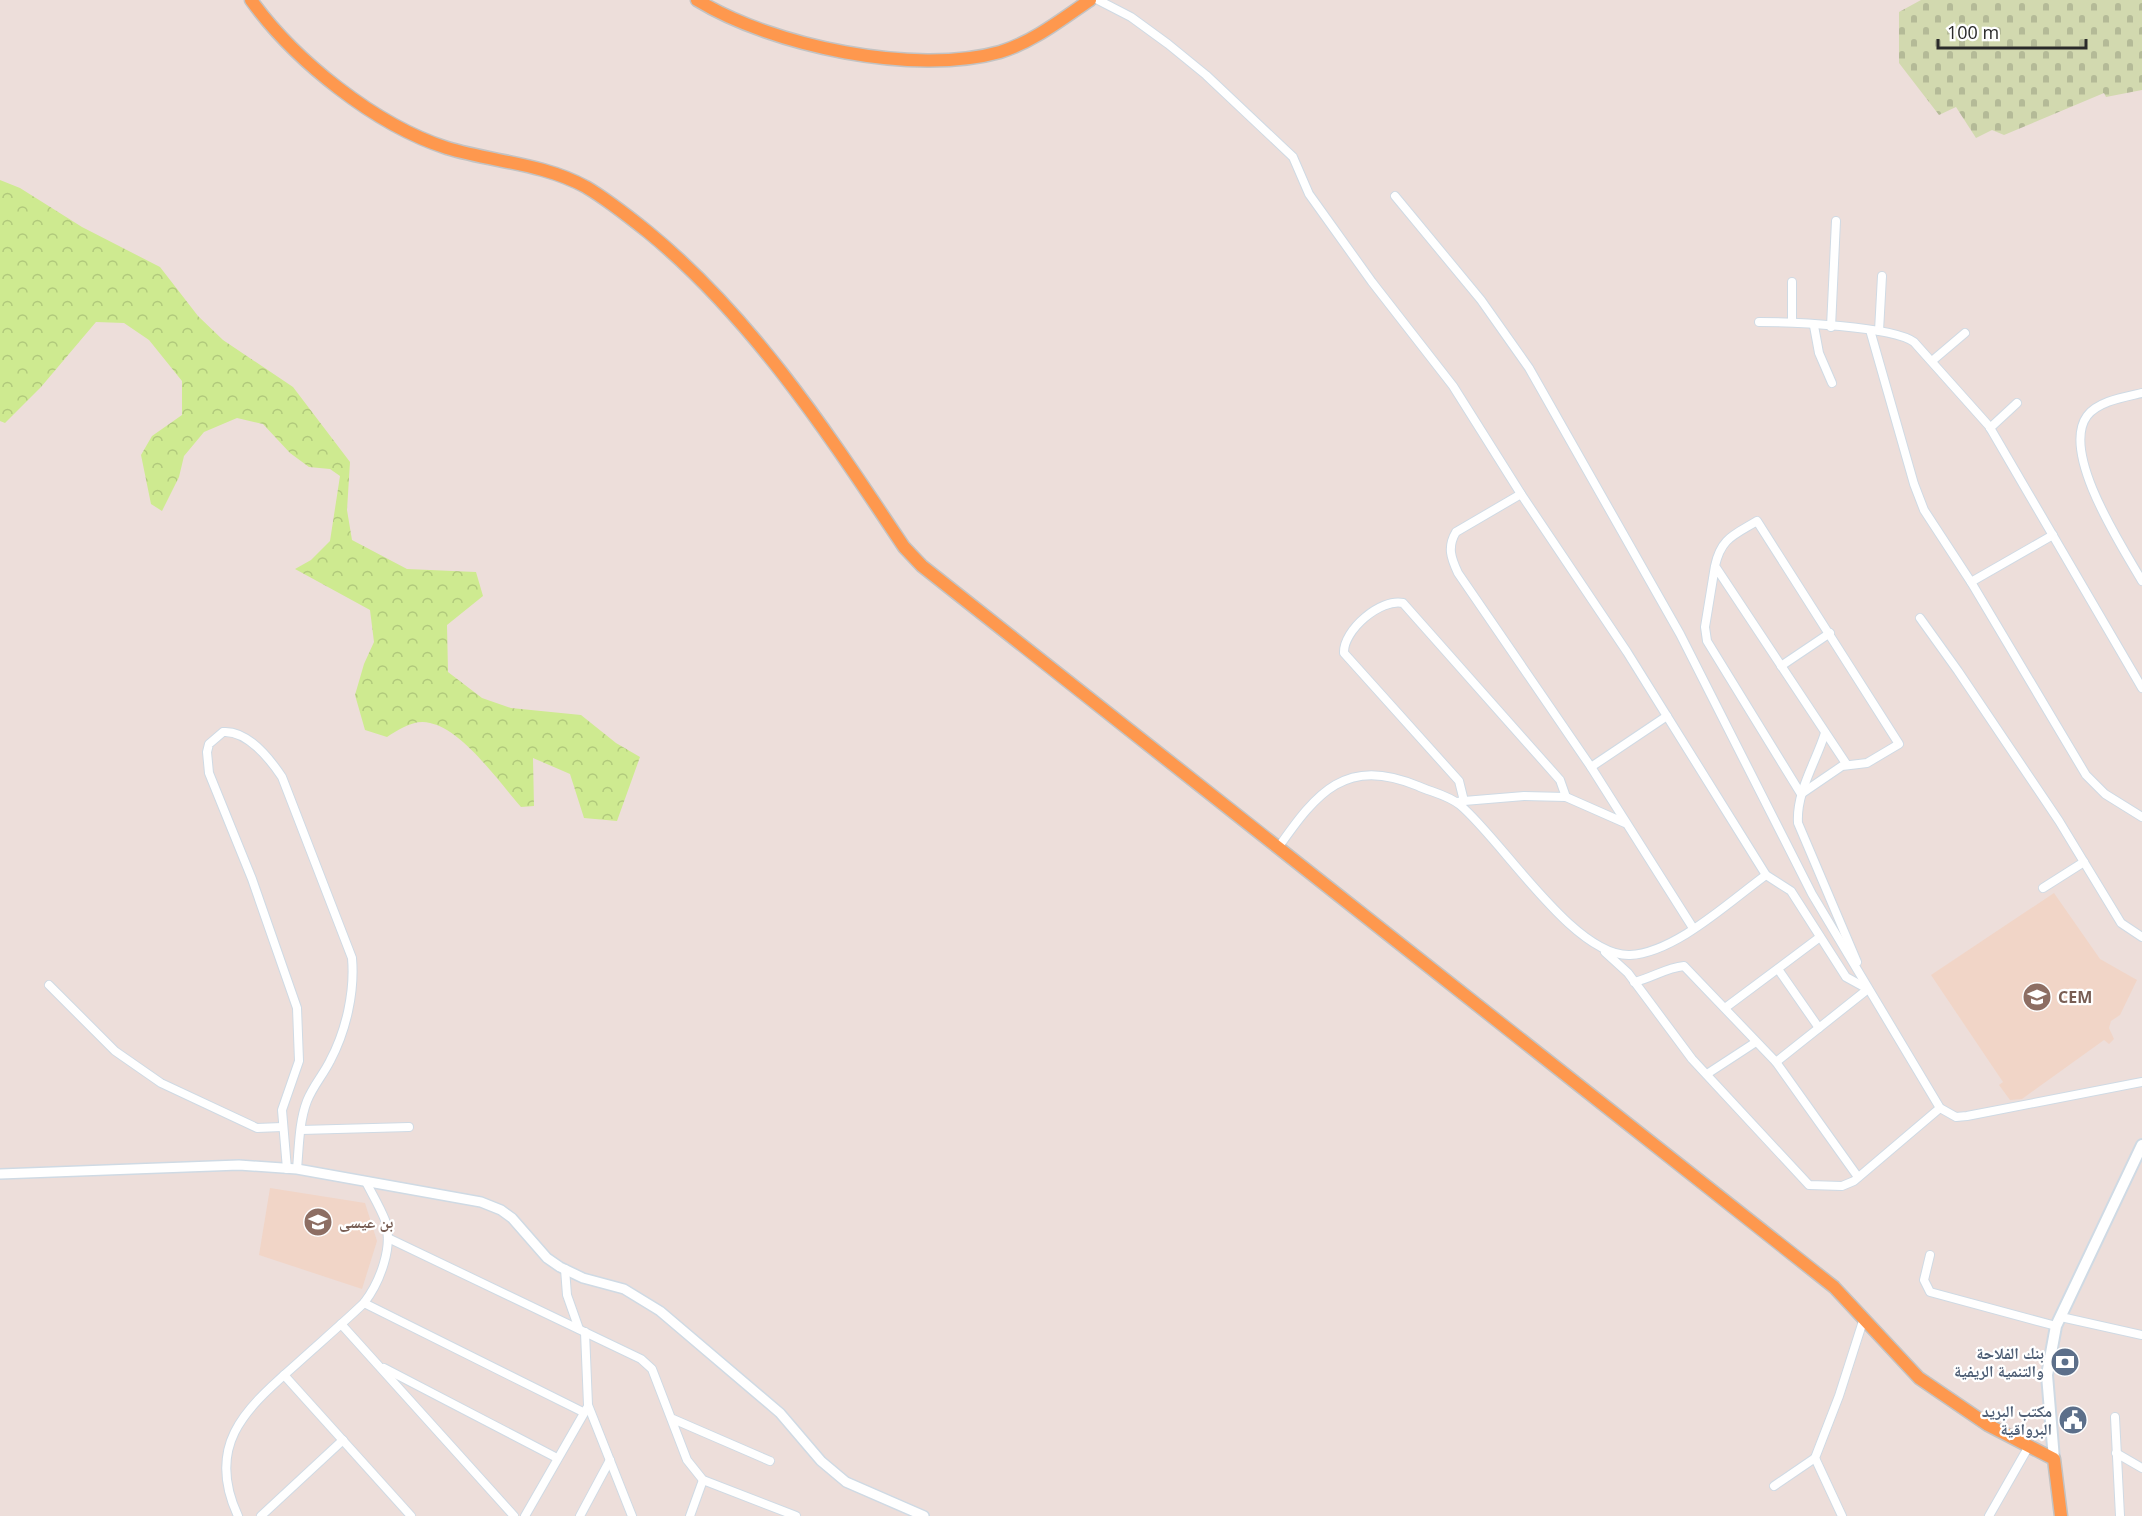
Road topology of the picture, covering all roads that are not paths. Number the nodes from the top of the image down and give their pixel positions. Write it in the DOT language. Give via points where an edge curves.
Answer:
graph roads {
  1 [pos="251,0"];
  2 [pos="697,0"];
  3 [pos="1090,0"];
  4 [pos="1098,0"];
  5 [pos="1395,196"];
  6 [pos="1836,221"];
  7 [pos="1882,276"];
  8 [pos="1792,282"];
  9 [pos="1759,321"];
  10 [pos="1792,322"];
  11 [pos="1814,326"];
  12 [pos="1831,327"];
  13 [pos="1870,330"];
  14 [pos="1879,331"];
  15 [pos="1965,333"];
  16 [pos="1932,361"];
  17 [pos="1832,383"];
  18 [pos="2142,393"];
  19 [pos="2017,403"];
  20 [pos="1990,428"];
  21 [pos="1521,494"];
  22 [pos="2053,535"];
  23 [pos="1715,566"];
  24 [pos="2142,581"];
  25 [pos="1971,582"];
  26 [pos="1920,618"];
  27 [pos="1830,633"];
  28 [pos="1781,666"];
  29 [pos="2142,688"];
  30 [pos="1667,716"];
  31 [pos="1825,732"];
  32 [pos="1847,765"];
  33 [pos="1591,767"];
  34 [pos="1801,794"];
  35 [pos="1566,797"];
  36 [pos="1460,802"];
  37 [pos="2142,817"];
  38 [pos="1625,823"];
  39 [pos="1278,848"];
  40 [pos="2084,862"];
  41 [pos="1766,875"];
  42 [pos="2043,888"];
  43 [pos="1693,928"];
  44 [pos="1820,937"];
  45 [pos="2142,937"];
  46 [pos="1600,947"];
  47 [pos="1778,969"];
  48 [pos="1634,982"];
  49 [pos="49,985"];
  50 [pos="1868,989"];
  51 [pos="1725,1008"];
  52 [pos="1820,1028"];
  53 [pos="1756,1042"];
  54 [pos="1776,1062"];
  55 [pos="1707,1074"];
  56 [pos="2142,1082"];
  57 [pos="1940,1108"];
  58 [pos="282,1127"];
  59 [pos="409,1127"];
  60 [pos="302,1130"];
  61 [pos="2142,1145"];
  62 [pos="292,1169"];
  63 [pos="0,1174"];
  64 [pos="1858,1177"];
  65 [pos="366,1182"];
  66 [pos="388,1238"];
  67 [pos="1930,1255"];
  68 [pos="566,1269"];
  69 [pos="364,1303"];
  70 [pos="1863,1318"];
  71 [pos="2058,1321"];
  72 [pos="341,1324"];
  73 [pos="582,1331"];
  74 [pos="2142,1335"];
  75 [pos="377,1364"];
  76 [pos="284,1375"];
  77 [pos="586,1409"];
  78 [pos="2115,1417"];
  79 [pos="673,1419"];
  80 [pos="343,1440"];
  81 [pos="2029,1446"];
  82 [pos="2116,1453"];
  83 [pos="557,1458"];
  84 [pos="1815,1458"];
  85 [pos="2054,1459"];
  86 [pos="610,1460"];
  87 [pos="770,1461"];
  88 [pos="2142,1468"];
  89 [pos="703,1480"];
  90 [pos="1774,1486"];
  91 [pos="405,1509"];
  92 [pos="238,1516"];
  93 [pos="261,1516"];
  94 [pos="397,1516"];
  95 [pos="411,1516"];
  96 [pos="514,1516"];
  97 [pos="525,1516"];
  98 [pos="580,1516"];
  99 [pos="632,1516"];
  100 [pos="690,1516"];
  101 [pos="796,1516"];
  102 [pos="924,1516"];
  103 [pos="1842,1516"];
  104 [pos="1989,1516"];
  105 [pos="2061,1516"];
  106 [pos="2120,1516"];
  1 -- 39 [label="main road" via="296,53 388,121 446,148 551,171 586,187 686,264 796,390 904,547 922,566"];
  2 -- 3 [label="main road" via="759,29 823,47 886,58 950,60 1001,52 1045,31"];
  4 -- 21 [label="street" via="1131,17 1168,44 1293,157 1309,194 1444,373"];
  5 -- 50 [label="street" via="1481,300 1529,368 1680,634 1812,894"];
  6 -- 12 [label="street"];
  7 -- 14 [label="street"];
  8 -- 10 [label="street"];
  9 -- 10 [label="street"];
  10 -- 11 [label="street"];
  11 -- 12 [label="street"];
  11 -- 17 [label="street" via="1819,353"];
  12 -- 13 [label="street"];
  13 -- 14 [label="street"];
  13 -- 25 [label="street" via="1919,500"];
  14 -- 16 [label="street" via="1906,337"];
  15 -- 16 [label="street"];
  16 -- 20 [label="street"];
  18 -- 24 [label="street" via="2094,410 2087,416 2082,441 2092,491"];
  19 -- 20 [label="street"];
  20 -- 22 [label="street"];
  21 -- 30 [label="street"];
  21 -- 33 [label="street" via="1456,532 1451,542 1451,558"];
  22 -- 25 [label="street"];
  22 -- 29 [label="street"];
  23 -- 27 [label="street" via="1726,540 1757,521"];
  23 -- 28 [label="street"];
  23 -- 34 [label="street" via="1705,627 1707,641"];
  25 -- 37 [label="street" via="2086,775 2105,794"];
  26 -- 40 [label="street"];
  27 -- 28 [label="street"];
  27 -- 32 [label="street" via="1899,744 1867,763"];
  28 -- 31 [label="street"];
  30 -- 33 [label="street"];
  30 -- 41 [label="street"];
  31 -- 32 [label="street"];
  31 -- 34 [label="street"];
  32 -- 34 [label="street"];
  33 -- 38 [label="street"];
  34 -- 50 [label="street" via="1798,823"];
  35 -- 36 [label="street"];
  35 -- 36 [label="street" via="1560,780 1403,603 1385,603 1348,635 1344,653 1459,781"];
  35 -- 38 [label="street"];
  36 -- 39 [label="street" via="1390,776 1358,776 1314,801"];
  36 -- 46 [label="street" via="1568,922"];
  38 -- 43 [label="street"];
  39 -- 70 [label="main road" via="1834,1287"];
  40 -- 42 [label="street"];
  40 -- 45 [label="street" via="2121,923"];
  41 -- 43 [label="street"];
  41 -- 44 [label="street" via="1791,891"];
  43 -- 46 [label="street" via="1644,953 1628,955"];
  44 -- 47 [label="street"];
  44 -- 50 [label="street" via="1846,977"];
  46 -- 48 [label="street"];
  47 -- 51 [label="street"];
  47 -- 52 [label="street"];
  48 -- 51 [label="street" via="1649,979 1668,967 1684,966"];
  48 -- 55 [label="street"];
  49 -- 58 [label="street" via="115,1051 161,1083 257,1128"];
  50 -- 52 [label="street"];
  50 -- 57 [label="street"];
  51 -- 53 [label="street"];
  52 -- 54 [label="street"];
  53 -- 54 [label="street"];
  53 -- 55 [label="street"];
  54 -- 64 [label="street"];
  55 -- 64 [label="street" via="1803,1181 1809,1185 1842,1186"];
  56 -- 57 [label="street" via="1967,1116 1956,1116"];
  57 -- 64 [label="street"];
  58 -- 60 [label="street" via="282,1110 299,1061 297,1008 252,879 209,773 209,744 222,732 247,740 282,777 352,958 345,1021 331,1060 306,1103"];
  58 -- 62 [label="street"];
  59 -- 60 [label="street"];
  60 -- 62 [label="street"];
  61 -- 71 [label="main road"];
  62 -- 63 [label="street" via="239,1165"];
  62 -- 65 [label="street"];
  65 -- 66 [label="street" via="385,1221"];
  65 -- 68 [label="street" via="501,1210 547,1258"];
  66 -- 69 [label="street" via="375,1288"];
  66 -- 73 [label="street"];
  67 -- 71 [label="street" via="1924,1280 1929,1292"];
  68 -- 73 [label="street" via="567,1295"];
  68 -- 102 [label="street" via="639,1296 760,1395 834,1473"];
  69 -- 72 [label="street"];
  69 -- 77 [label="street"];
  70 -- 81 [label="main road" via="1919,1378 1988,1425"];
  70 -- 84 [label="street"];
  71 -- 74 [label="street"];
  71 -- 85 [label="main road" via="2047,1375"];
  72 -- 75 [label="street"];
  72 -- 76 [label="street"];
  73 -- 77 [label="street"];
  73 -- 79 [label="street" via="648,1364"];
  75 -- 83 [label="street"];
  75 -- 96 [label="street"];
  76 -- 80 [label="street"];
  76 -- 92 [label="street" via="242,1416 231,1436 225,1481"];
  77 -- 83 [label="street"];
  77 -- 86 [label="street"];
  78 -- 82 [label="street"];
  79 -- 87 [label="street"];
  79 -- 89 [label="street" via="687,1460"];
  80 -- 91 [label="street"];
  80 -- 93 [label="street"];
  81 -- 85 [label="main road"];
  81 -- 104 [label="street"];
  82 -- 88 [label="street"];
  82 -- 106 [label="street"];
  83 -- 97 [label="street"];
  84 -- 90 [label="street"];
  84 -- 103 [label="street"];
  85 -- 105 [label="main road"];
  86 -- 98 [label="street"];
  86 -- 99 [label="street"];
  89 -- 100 [label="street"];
  89 -- 101 [label="street"];
  91 -- 94 [label="street"];
  91 -- 95 [label="street"];
}
